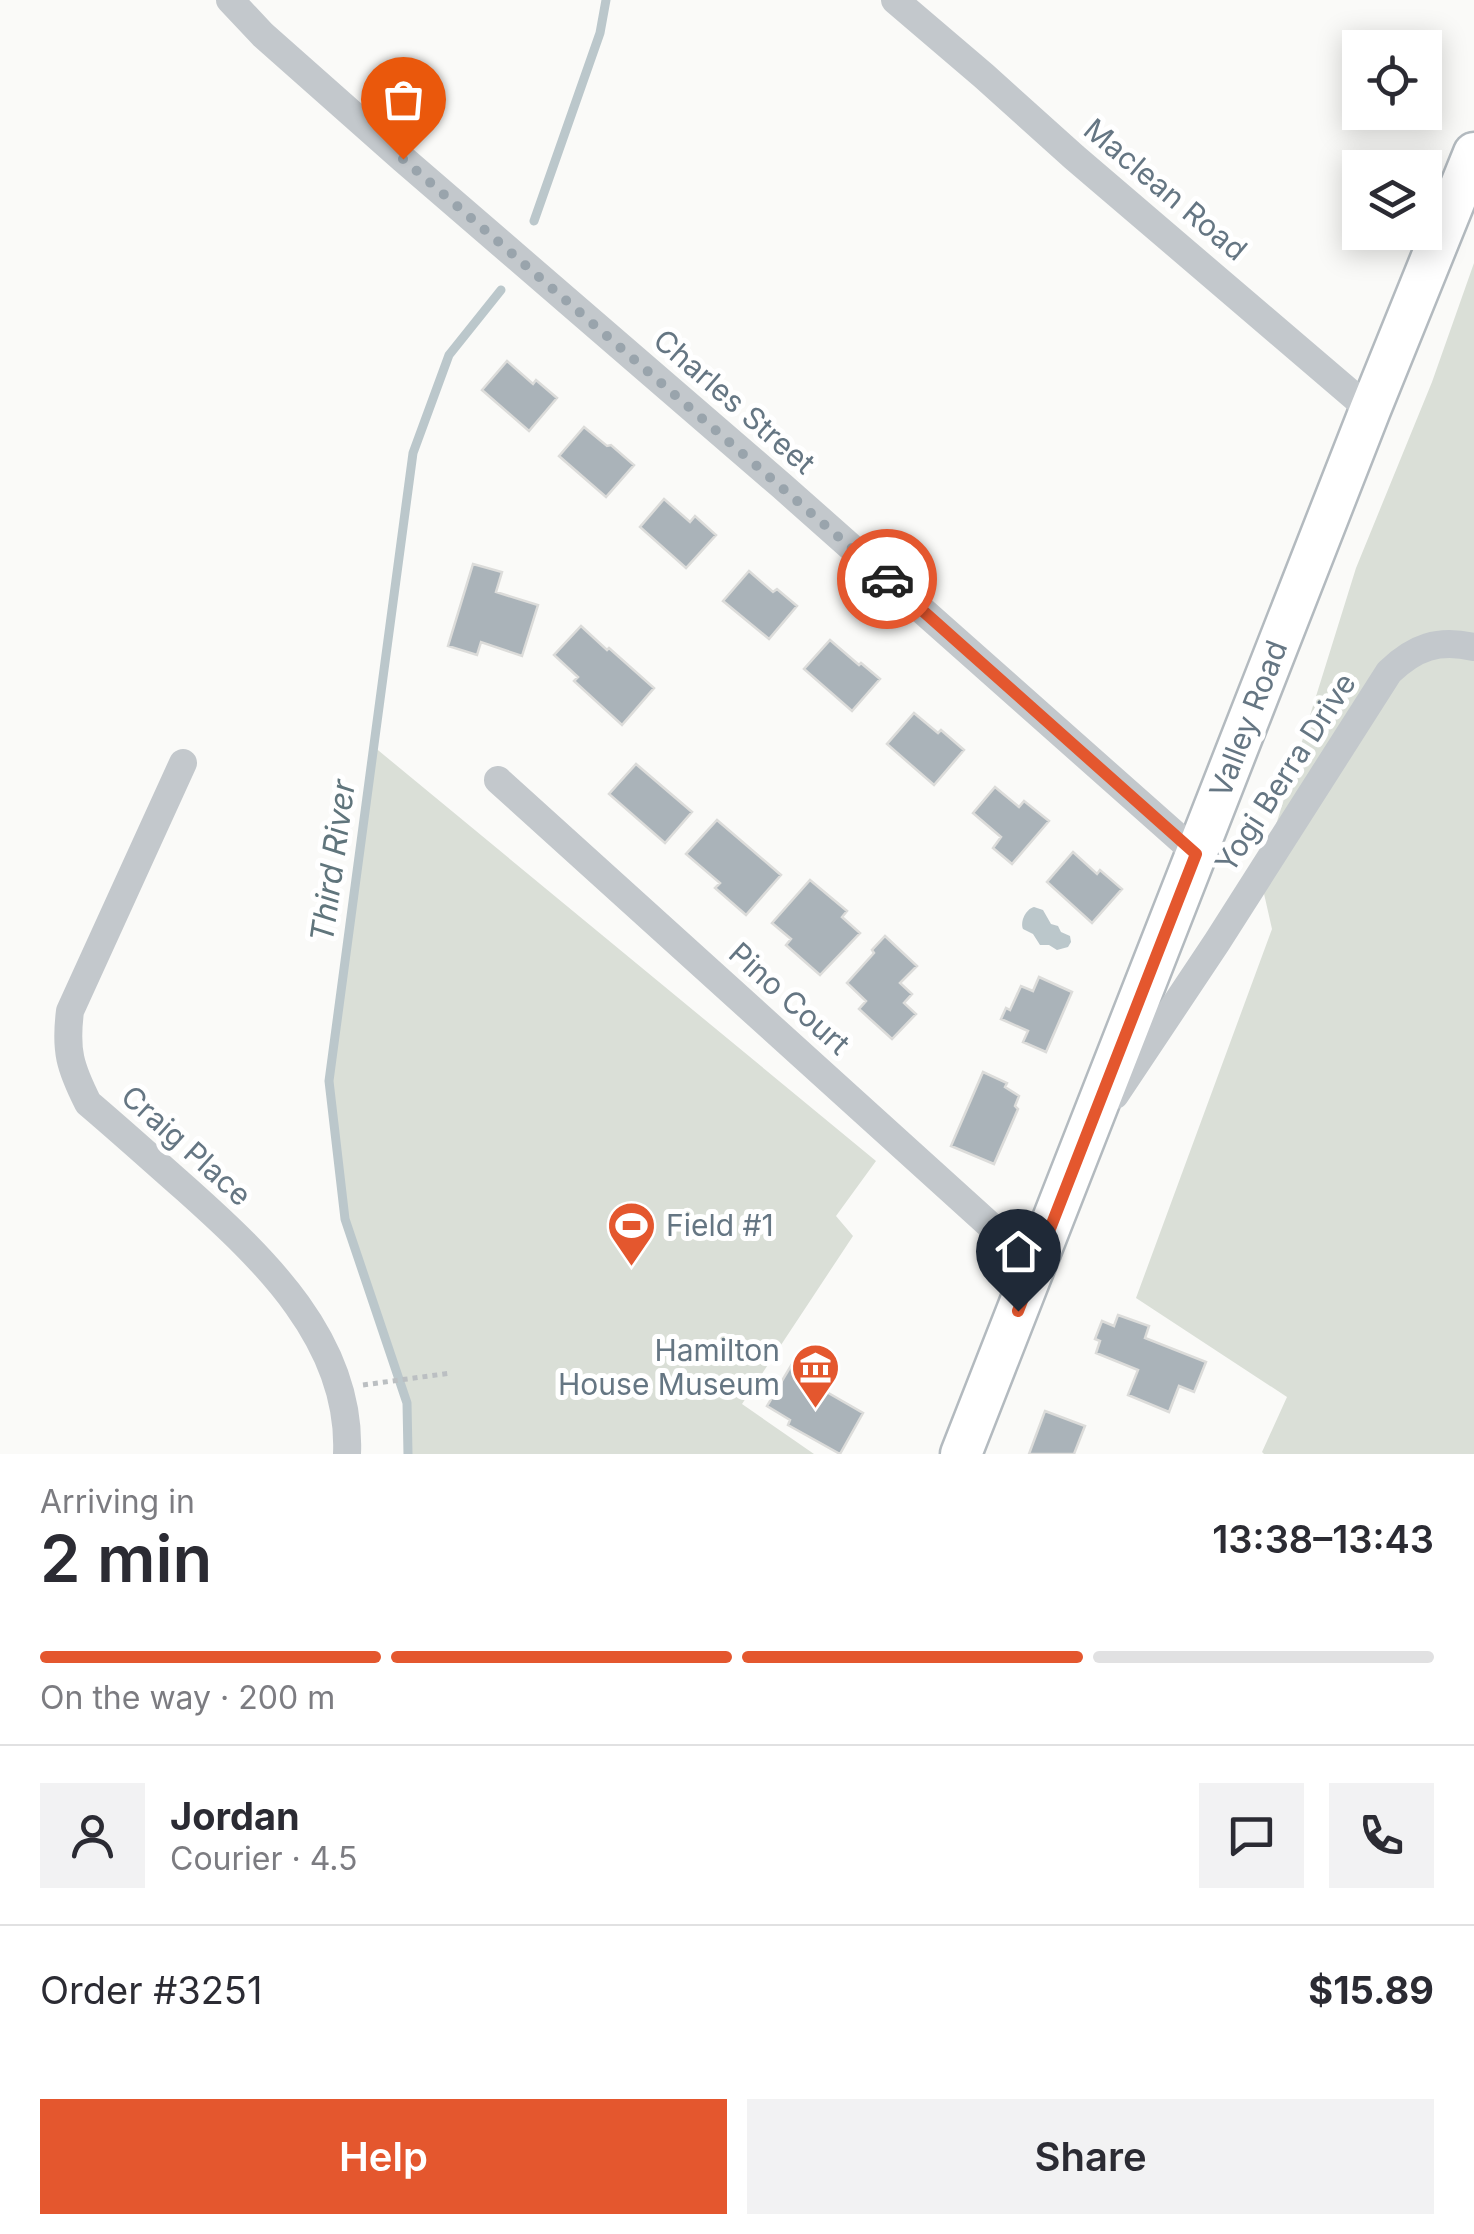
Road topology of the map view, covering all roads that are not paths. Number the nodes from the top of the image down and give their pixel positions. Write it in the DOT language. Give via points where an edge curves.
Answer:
graph roads {
  1 [pos="230,0"];
  2 [pos="895,0"];
  3 [pos="1474,152"];
  4 [pos="1370,410"];
  5 [pos="1474,647"];
  6 [pos="183,763"];
  7 [pos="498,780"];
  8 [pos="1196,854"];
  9 [pos="1086,1137"];
  10 [pos="1036,1266"];
  11 [pos="347,1454"];
  12 [pos="962,1454"];
  1 -- 8 [label="street, Charles Street"];
  2 -- 4 [label="street, Maclean Road"];
  3 -- 4 [label="main road, Valley Road"];
  4 -- 8 [label="main road, Valley Road"];
  5 -- 9 [label="street, Yogi Berra Drive" via="1423,647 1389,672"];
  6 -- 11 [label="street, Craig Place" via="70,1012 66,1042 88,1102 278,1278 324,1346 340,1390"];
  7 -- 10 [label="street, Pino Court"];
  8 -- 9 [label="main road, Valley Road"];
  9 -- 10 [label="main road, Valley Road"];
  10 -- 12 [label="main road, Valley Road"];
}
